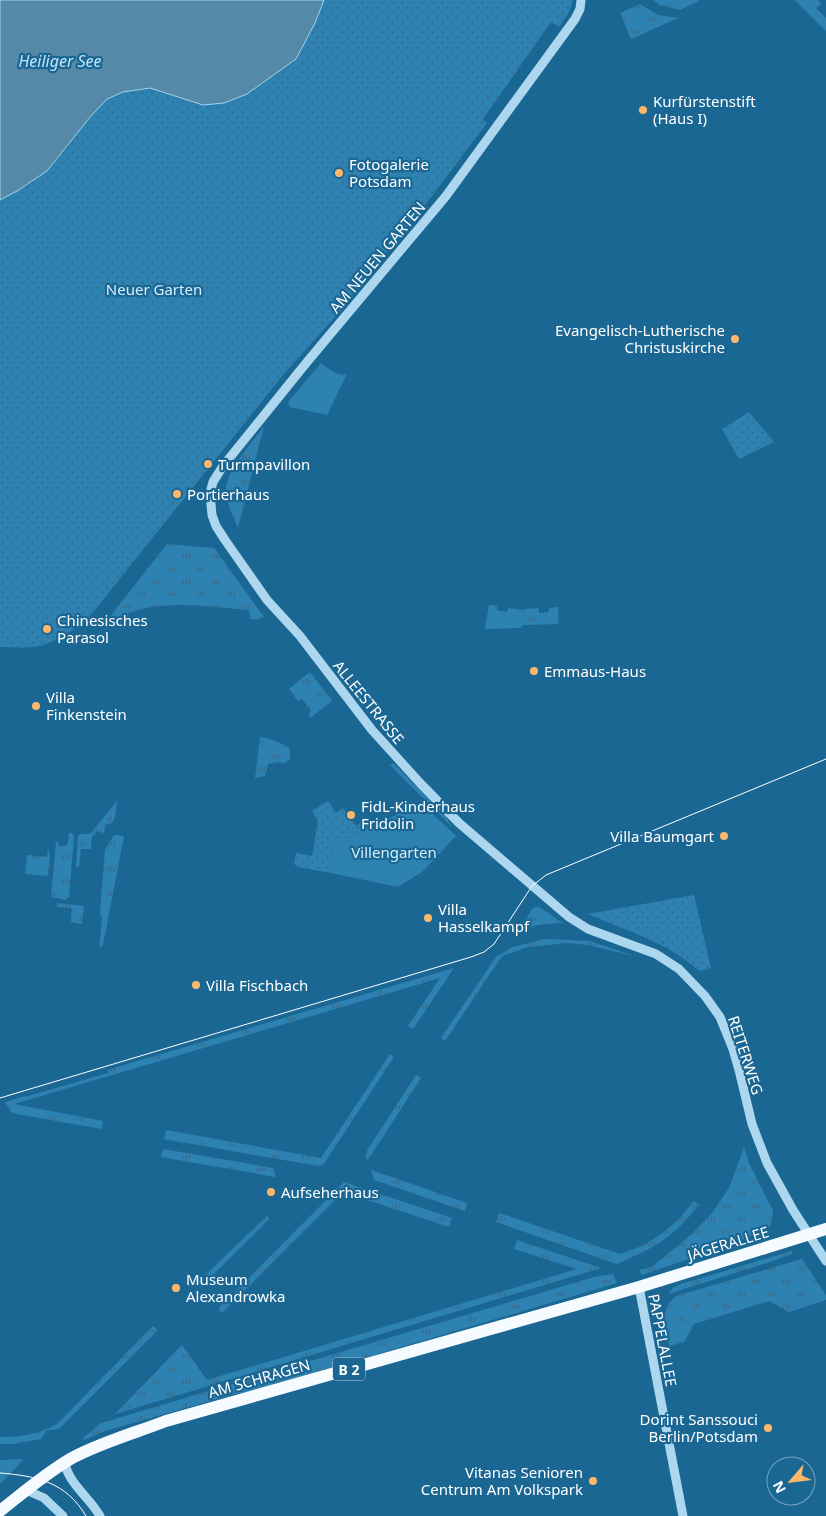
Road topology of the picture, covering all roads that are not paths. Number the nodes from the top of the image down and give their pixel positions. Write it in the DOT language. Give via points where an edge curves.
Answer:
graph roads {
  1 [pos="581,0"];
  2 [pos="212,515"];
  3 [pos="530,884"];
  4 [pos="826,1229"];
  5 [pos="808,1234"];
  6 [pos="826,1261"];
  7 [pos="640,1287"];
  8 [pos="65,1463"];
  9 [pos="26,1490"];
  10 [pos="0,1511"];
  11 [pos="63,1516"];
  12 [pos="100,1516"];
  13 [pos="683,1516"];
  1 -- 2 [label="street, AM NEUEN GARTEN" via="575,19 446,196 223,466 210,493"];
  2 -- 3 [label="street, ALLEESTRASSE" via="225,540 267,600 300,636 372,730 458,823"];
  3 -- 5 [label="street, REITERWEG" via="588,929 656,954 679,969 705,996 720,1017 733,1049 752,1124 767,1163"];
  4 -- 5 [label="main road, JÄGERALLEE / B 2"];
  5 -- 6 [label="street, REITERWEG"];
  5 -- 7 [label="main road, JÄGERALLEE / B 2"];
  7 -- 8 [label="main road, AM SCHRAGEN / B 2" via="166,1421 98,1446"];
  7 -- 13 [label="street, PAPPELALLEE"];
  8 -- 9 [label="main road, B 2"];
  8 -- 12 [label="street" via="70,1478"];
  9 -- 10 [label="main road, B 2"];
  9 -- 11 [label="street" via="44,1498"];
}
